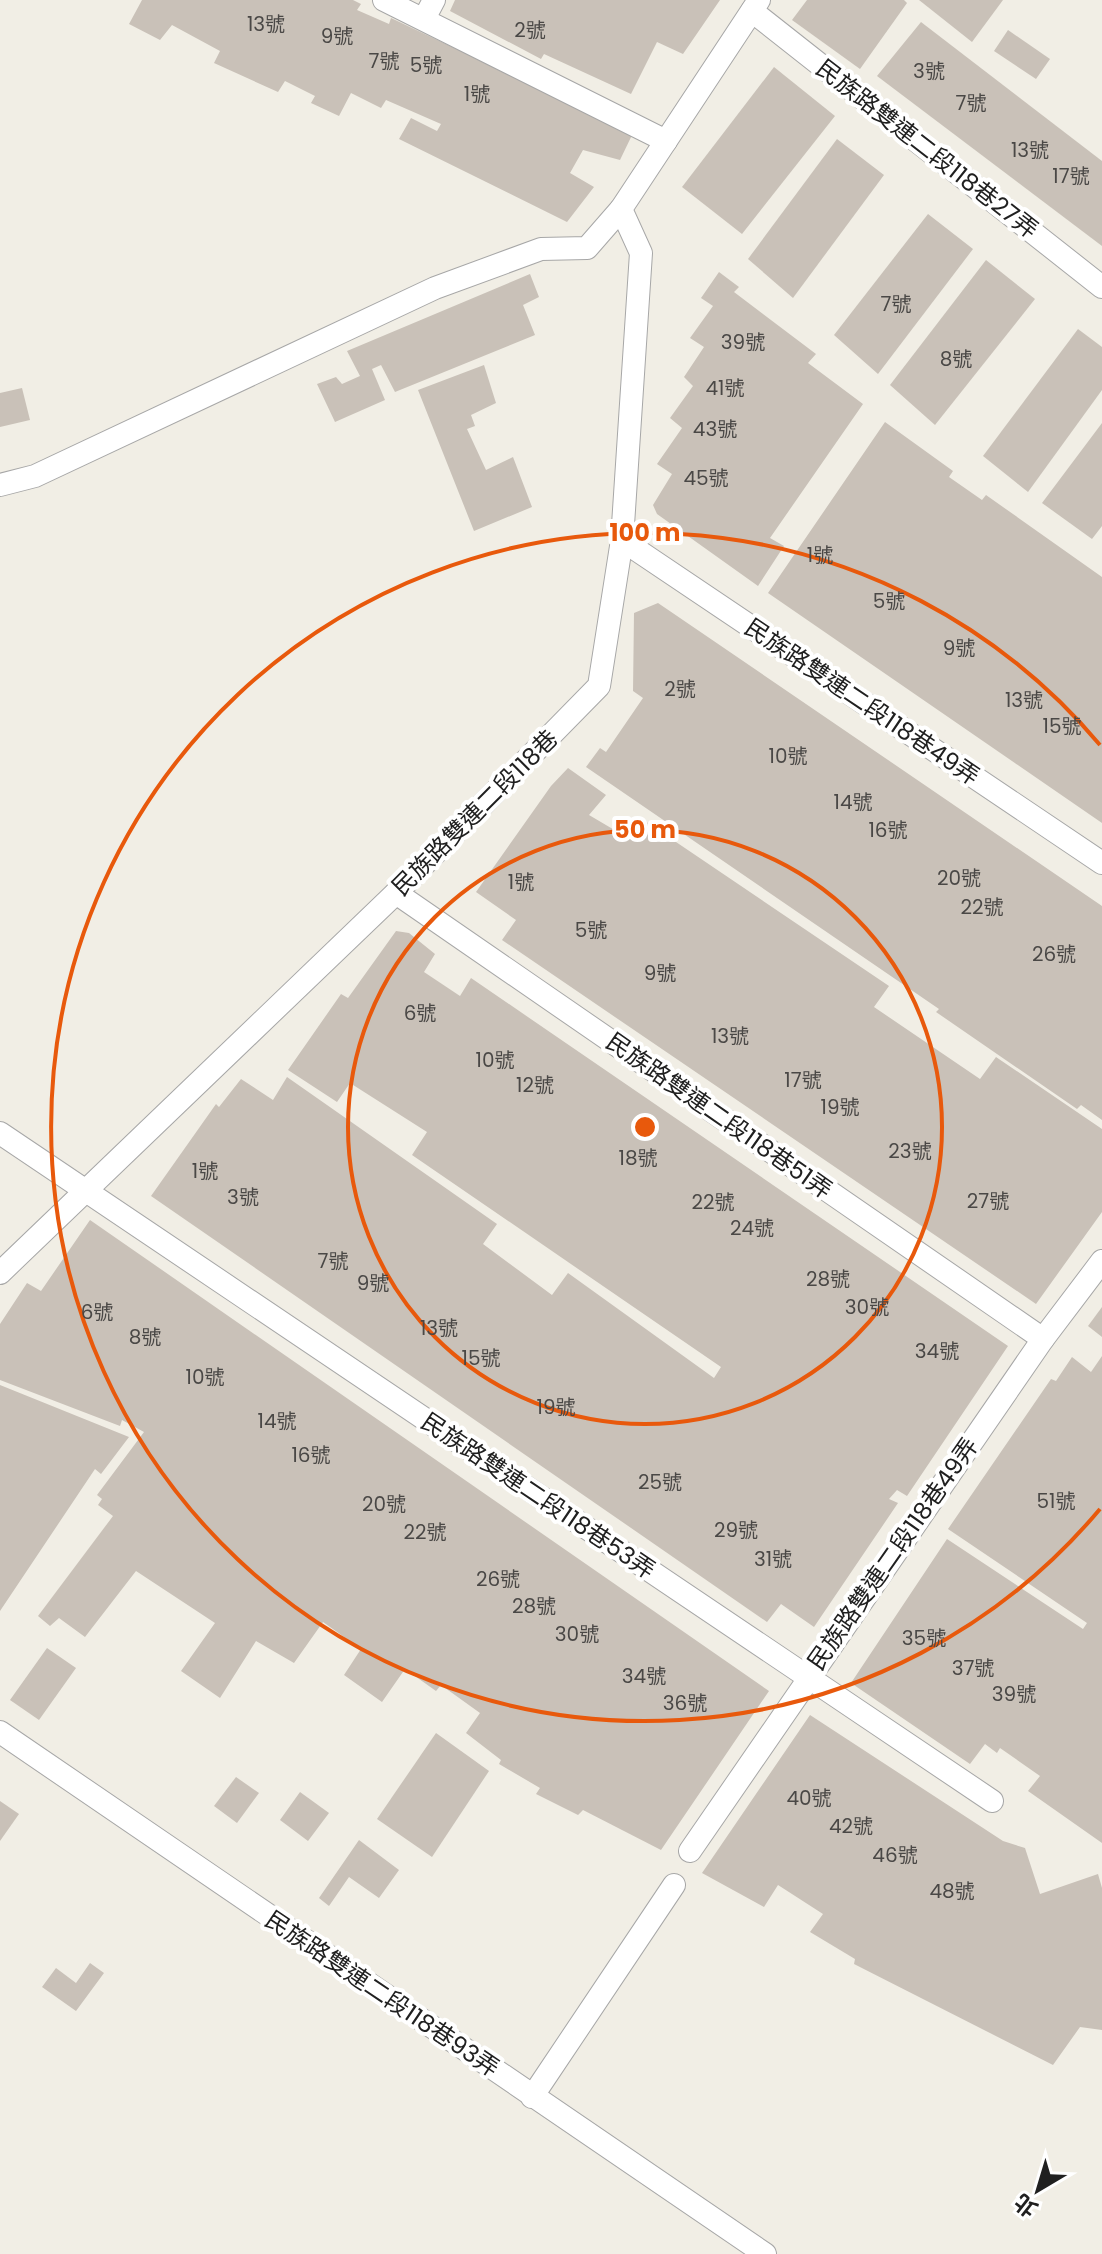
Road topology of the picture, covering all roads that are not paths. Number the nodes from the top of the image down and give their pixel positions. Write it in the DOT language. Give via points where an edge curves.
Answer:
graph roads {
  1 [pos="384,0"];
  2 [pos="755,6"];
  3 [pos="429,10"];
  4 [pos="666,141"];
  5 [pos="621,209"];
  6 [pos="1102,287"];
  7 [pos="0,485"];
  8 [pos="622,540"];
  9 [pos="1102,863"];
  10 [pos="396,893"];
  11 [pos="0,1133"];
  12 [pos="85,1190"];
  13 [pos="1102,1261"];
  14 [pos="0,1273"];
  15 [pos="1043,1339"];
  16 [pos="807,1677"];
  17 [pos="0,1732"];
  18 [pos="992,1801"];
  19 [pos="690,1851"];
  20 [pos="674,1885"];
  21 [pos="532,2097"];
  22 [pos="765,2254"];
  1 -- 3 [label="lane"];
  2 -- 4 [label="lane"];
  2 -- 6 [label="lane, 民族路雙連二段118巷27弄"];
  3 -- 4 [label="lane"];
  4 -- 5 [label="lane"];
  5 -- 7 [label="lane" via="587,248 541,249 435,288 35,476"];
  5 -- 8 [label="lane, 民族路雙連二段118巷" via="641,253"];
  8 -- 9 [label="lane, 民族路雙連二段118巷49弄"];
  8 -- 10 [label="lane, 民族路雙連二段118巷" via="599,686"];
  10 -- 12 [label="lane, 民族路雙連二段118巷"];
  10 -- 15 [label="lane, 民族路雙連二段118巷51弄"];
  11 -- 12 [label="lane, 民族路雙連二段118巷53弄"];
  12 -- 14 [label="lane, 民族路雙連二段118巷"];
  12 -- 16 [label="lane, 民族路雙連二段118巷53弄"];
  13 -- 15 [label="lane, 民族路雙連二段118巷49弄"];
  15 -- 16 [label="lane, 民族路雙連二段118巷49弄"];
  16 -- 18 [label="lane, 民族路雙連二段118巷53弄"];
  16 -- 19 [label="lane, 民族路雙連二段118巷49弄"];
  17 -- 21 [label="lane, 民族路雙連二段118巷93弄"];
  20 -- 21 [label="lane"];
  21 -- 22 [label="lane, 民族路雙連二段118巷93弄"];
}
